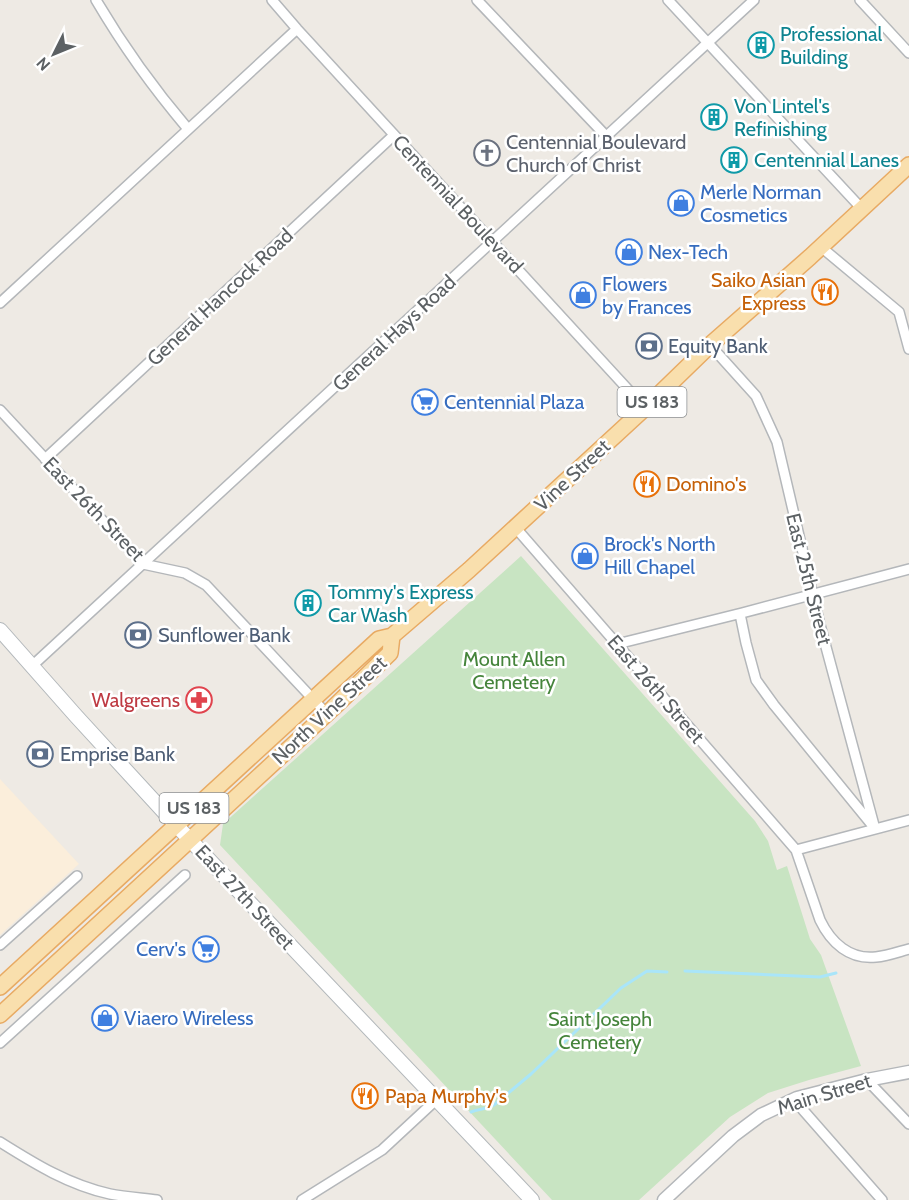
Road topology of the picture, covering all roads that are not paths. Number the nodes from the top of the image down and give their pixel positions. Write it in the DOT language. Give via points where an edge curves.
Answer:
graph roads {
  1 [pos="96,0"];
  2 [pos="272,0"];
  3 [pos="477,0"];
  4 [pos="668,0"];
  5 [pos="754,0"];
  6 [pos="861,0"];
  7 [pos="297,29"];
  8 [pos="708,43"];
  9 [pos="909,52"];
  10 [pos="188,129"];
  11 [pos="394,135"];
  12 [pos="607,137"];
  13 [pos="909,165"];
  14 [pos="862,209"];
  15 [pos="493,242"];
  16 [pos="821,247"];
  17 [pos="0,303"];
  18 [pos="904,312"];
  19 [pos="711,345"];
  20 [pos="909,349"];
  21 [pos="645,408"];
  22 [pos="0,410"];
  23 [pos="45,459"];
  24 [pos="515,527"];
  25 [pos="143,564"];
  26 [pos="909,568"];
  27 [pos="813,594"];
  28 [pos="740,614"];
  29 [pos="0,630"];
  30 [pos="392,636"];
  31 [pos="617,644"];
  32 [pos="32,666"];
  33 [pos="313,699"];
  34 [pos="326,713"];
  35 [pos="909,820"];
  36 [pos="176,825"];
  37 [pos="875,830"];
  38 [pos="190,839"];
  39 [pos="796,850"];
  40 [pos="185,874"];
  41 [pos="77,876"];
  42 [pos="0,945"];
  43 [pos="909,949"];
  44 [pos="0,987"];
  45 [pos="0,1015"];
  46 [pos="0,1043"];
  47 [pos="909,1072"];
  48 [pos="867,1080"];
  49 [pos="797,1098"];
  50 [pos="437,1099"];
  51 [pos="909,1124"];
  52 [pos="0,1142"];
  53 [pos="157,1200"];
  54 [pos="302,1200"];
  55 [pos="532,1200"];
  56 [pos="664,1200"];
  57 [pos="882,1200"];
  1 -- 10 [label="street" via="140,69"];
  2 -- 7 [label="street, Centennial Boulevard"];
  3 -- 12 [label="street"];
  4 -- 8 [label="street"];
  5 -- 8 [label="street, General Hays Road"];
  6 -- 9 [label="street"];
  7 -- 10 [label="street"];
  7 -- 11 [label="street, Centennial Boulevard"];
  8 -- 12 [label="street, General Hays Road"];
  8 -- 14 [label="street"];
  10 -- 17 [label="street"];
  11 -- 15 [label="street, Centennial Boulevard"];
  11 -- 23 [label="street, General Hancock Road"];
  12 -- 15 [label="street, General Hays Road"];
  13 -- 14 [label="main road, Vine Street / US 183"];
  14 -- 16 [label="main road, Vine Street / US 183"];
  15 -- 21 [label="street, Centennial Boulevard"];
  15 -- 25 [label="street, General Hays Road"];
  16 -- 18 [label="street"];
  16 -- 19 [label="main road, Vine Street / US 183"];
  18 -- 20 [label="street"];
  19 -- 21 [label="main road, Vine Street / US 183"];
  19 -- 27 [label="street, East 25th Street" via="756,396 777,442"];
  21 -- 24 [label="main road, Vine Street / US 183"];
  22 -- 23 [label="street, East 26th Street"];
  23 -- 25 [label="street, East 26th Street"];
  24 -- 30 [label="main road, Vine Street / US 183"];
  24 -- 31 [label="street, East 26th Street"];
  25 -- 32 [label="street, General Hays Road"];
  25 -- 33 [label="street, East 26th Street" via="185,573 206,585"];
  26 -- 27 [label="street"];
  27 -- 28 [label="street"];
  27 -- 37 [label="street, East 25th Street"];
  28 -- 31 [label="street"];
  28 -- 37 [label="street" via="756,680"];
  29 -- 32 [label="main road, East 27th Street"];
  30 -- 33 [label="main road, North Vine Street / US 183" via="379,639"];
  30 -- 34 [label="main road, North Vine Street / US 183" via="390,653"];
  31 -- 39 [label="street, East 26th Street"];
  32 -- 36 [label="main road, East 27th Street"];
  33 -- 34 [label="street, East 26th Street"];
  33 -- 36 [label="main road, North Vine Street / US 183"];
  34 -- 38 [label="main road, North Vine Street / US 183"];
  35 -- 37 [label="street"];
  36 -- 38 [label="main road, East 27th Street"];
  36 -- 44 [label="main road, North Vine Street / US 183"];
  37 -- 39 [label="street"];
  38 -- 45 [label="main road, North Vine Street / US 183"];
  38 -- 50 [label="main road, East 27th Street"];
  39 -- 43 [label="street" via="820,920 837,944 856,956 875,957"];
  40 -- 46 [label="street"];
  41 -- 42 [label="street"];
  47 -- 48 [label="street, Main Street"];
  48 -- 49 [label="street, Main Street"];
  48 -- 51 [label="street"];
  49 -- 56 [label="street, Main Street" via="761,1114"];
  49 -- 57 [label="street" via="803,1110"];
  50 -- 54 [label="street" via="382,1150"];
  50 -- 55 [label="main road, East 27th Street"];
  52 -- 53 [label="street" via="74,1183 110,1194"];
}
